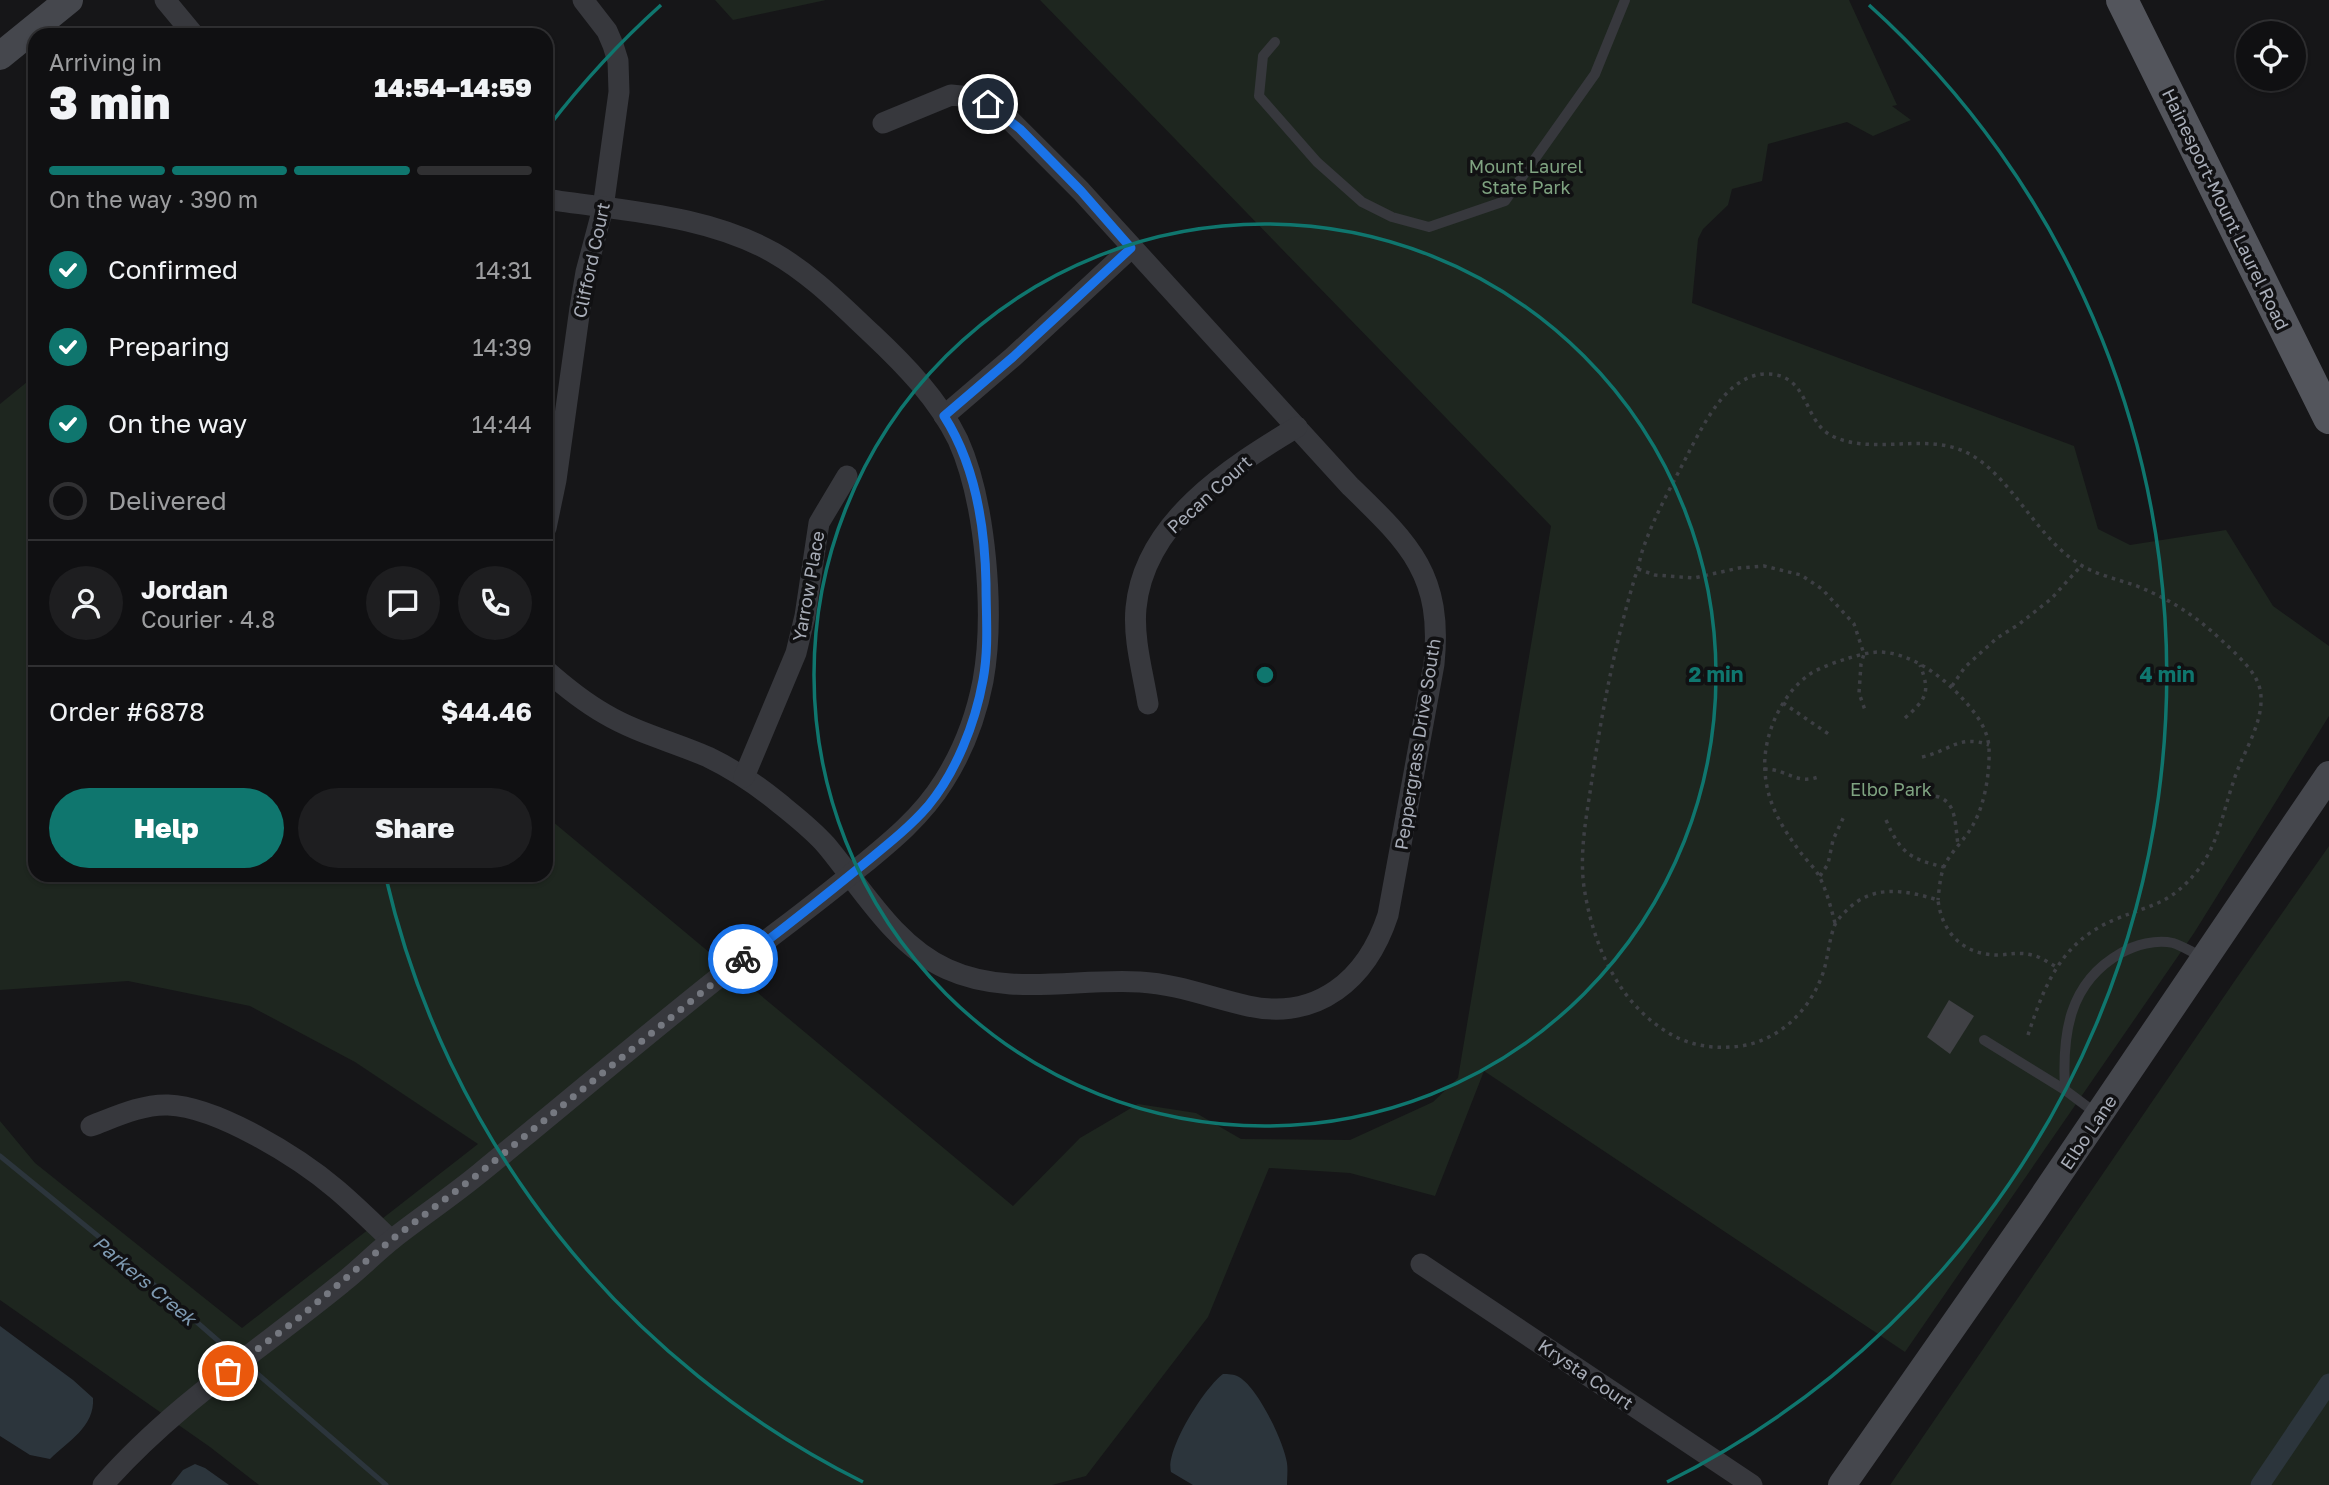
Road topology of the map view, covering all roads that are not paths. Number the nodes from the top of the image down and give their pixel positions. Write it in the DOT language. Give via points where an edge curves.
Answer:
graph roads {
  1 [pos="69,0"];
  2 [pos="165,0"];
  3 [pos="583,0"];
  4 [pos="1625,0"];
  5 [pos="2122,0"];
  6 [pos="34,28"];
  7 [pos="188,28"];
  8 [pos="28,33"];
  9 [pos="1275,42"];
  10 [pos="0,56"];
  11 [pos="883,124"];
  12 [pos="553,200"];
  13 [pos="603,208"];
  14 [pos="1131,248"];
  15 [pos="944,416"];
  16 [pos="2329,418"];
  17 [pos="1297,427"];
  18 [pos="847,476"];
  19 [pos="553,494"];
  20 [pos="553,675"];
  21 [pos="1147,704"];
  22 [pos="2329,775"];
  23 [pos="744,777"];
  24 [pos="850,875"];
  25 [pos="2205,958"];
  26 [pos="1984,1040"];
  27 [pos="2065,1090"];
  28 [pos="2099,1115"];
  29 [pos="91,1126"];
  30 [pos="391,1240"];
  31 [pos="1421,1264"];
  32 [pos="103,1485"];
  33 [pos="1752,1485"];
  34 [pos="1842,1485"];
  1 -- 6 [label="street"];
  2 -- 7 [label="street"];
  3 -- 13 [label="street, Clifford Court" via="607,31 618,61 618,109"];
  4 -- 9 [label="lane" via="1595,74 1505,201 1429,227 1392,217 1362,202 1317,162 1259,96 1263,56"];
  5 -- 16 [label="main road, Hainesport-Mount Laurel Road"];
  8 -- 10 [label="street"];
  11 -- 14 [label="street, Peppergrass Drive South" via="951,95 988,104 1020,129"];
  12 -- 13 [label="street"];
  13 -- 15 [label="street" via="711,227 773,252 826,291 886,348"];
  13 -- 19 [label="street, Clifford Court" via="586,272"];
  14 -- 15 [label="street"];
  14 -- 17 [label="street, Peppergrass Drive South"];
  15 -- 24 [label="street" via="964,455 980,512 987,615 983,680 958,758 928,806"];
  17 -- 21 [label="street, Pecan Court" via="1241,461 1176,521 1153,552 1136,608"];
  17 -- 24 [label="street, Peppergrass Drive South" via="1409,547 1434,601 1434,664 1388,915 1361,970 1329,995 1290,1008 1270,1009 1141,982 1022,985 980,980 943,968 917,950"];
  18 -- 23 [label="street, Yarrow Place" via="819,523 796,653"];
  20 -- 23 [label="street, Peppergrass Drive South" via="606,714"];
  22 -- 25 [label="street, Elbo Lane"];
  23 -- 24 [label="street, Peppergrass Drive South" via="807,826"];
  24 -- 30 [label="street"];
  25 -- 27 [label="lane" via="2172,943 2153,943 2131,947 2108,960 2088,979 2074,1005 2065,1035"];
  25 -- 28 [label="street, Elbo Lane"];
  26 -- 27 [label="lane"];
  27 -- 28 [label="lane"];
  28 -- 34 [label="street, Elbo Lane"];
  29 -- 30 [label="street" via="146,1107 169,1105 207,1114 252,1134 323,1179"];
  30 -- 32 [label="street" via="214,1381"];
  31 -- 33 [label="street, Krysta Court"];
}
